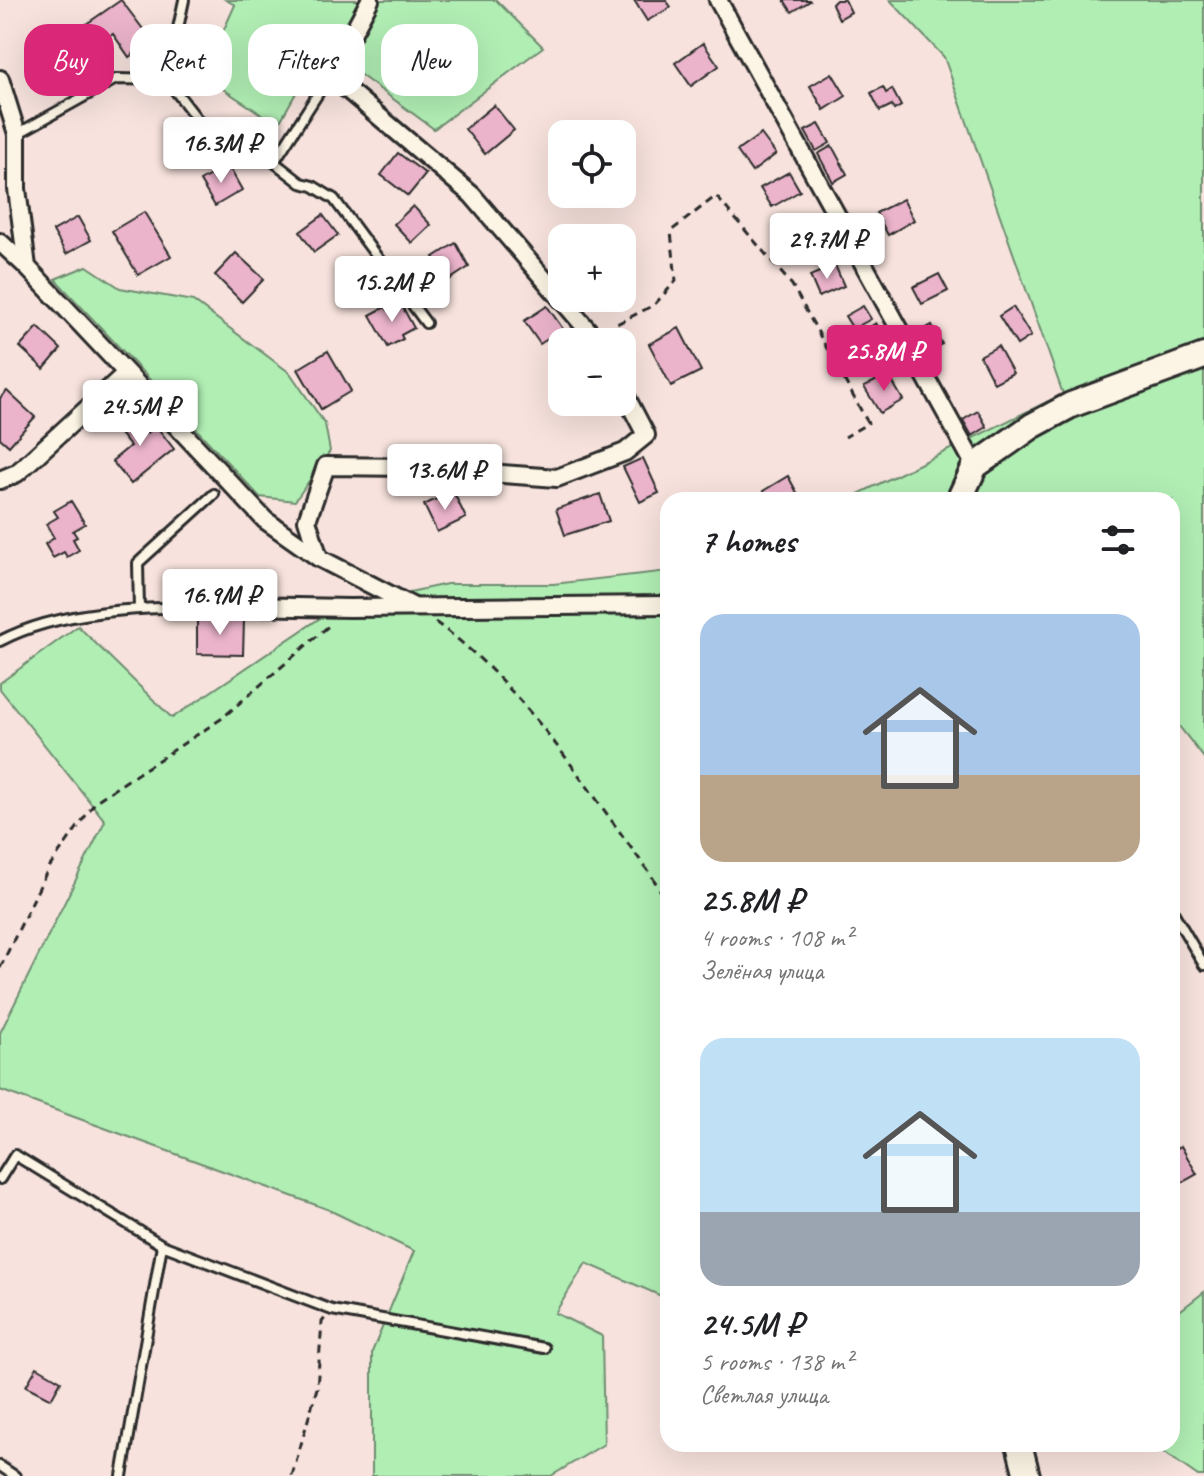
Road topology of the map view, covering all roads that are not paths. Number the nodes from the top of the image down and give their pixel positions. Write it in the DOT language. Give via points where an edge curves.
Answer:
graph roads {
  1 [pos="184,0"];
  2 [pos="370,0"];
  3 [pos="718,0"];
  4 [pos="179,24"];
  5 [pos="357,24"];
  6 [pos="0,79"];
  7 [pos="130,79"];
  8 [pos="179,96"];
  9 [pos="316,96"];
  10 [pos="355,96"];
  11 [pos="17,134"];
  12 [pos="214,141"];
  13 [pos="0,242"];
  14 [pos="27,267"];
  15 [pos="426,323"];
  16 [pos="587,328"];
  17 [pos="1204,356"];
  18 [pos="125,374"];
  19 [pos="636,416"];
  20 [pos="975,466"];
  21 [pos="0,480"];
  22 [pos="963,492"];
  23 [pos="214,494"];
  24 [pos="319,558"];
  25 [pos="660,605"];
  26 [pos="240,606"];
  27 [pos="412,606"];
  28 [pos="139,609"];
  29 [pos="0,641"];
  30 [pos="1180,924"];
  31 [pos="1204,965"];
  32 [pos="0,1179"];
  33 [pos="162,1245"];
  34 [pos="544,1348"];
  35 [pos="1021,1452"];
  36 [pos="0,1466"];
  37 [pos="15,1476"];
  38 [pos="122,1476"];
  39 [pos="1027,1476"];
  1 -- 4 [label="lane"];
  2 -- 5 [label="street"];
  3 -- 20 [label="street"];
  6 -- 11 [label="street"];
  7 -- 11 [label="lane" via="116,79"];
  8 -- 12 [label="lane"];
  9 -- 15 [label="lane" via="274,162 334,199"];
  10 -- 16 [label="street" via="472,195"];
  11 -- 14 [label="street" via="17,189"];
  13 -- 14 [label="street"];
  14 -- 18 [label="street"];
  17 -- 20 [label="street" via="1071,405"];
  18 -- 21 [label="street" via="17,473"];
  18 -- 24 [label="street" via="265,520"];
  19 -- 24 [label="street" via="646,435 625,452 557,478 326,466 307,520"];
  20 -- 22 [label="street"];
  23 -- 28 [label="lane" via="138,563"];
  24 -- 27 [label="street"];
  25 -- 27 [label="street"];
  26 -- 27 [label="street"];
  26 -- 28 [label="lane"];
  28 -- 29 [label="lane" via="60,620"];
  30 -- 31 [label="lane"];
  32 -- 33 [label="lane" via="15,1155"];
  33 -- 34 [label="lane" via="332,1310"];
  33 -- 38 [label="lane"];
  35 -- 39 [label="street"];
  36 -- 37 [label="lane"];
}
